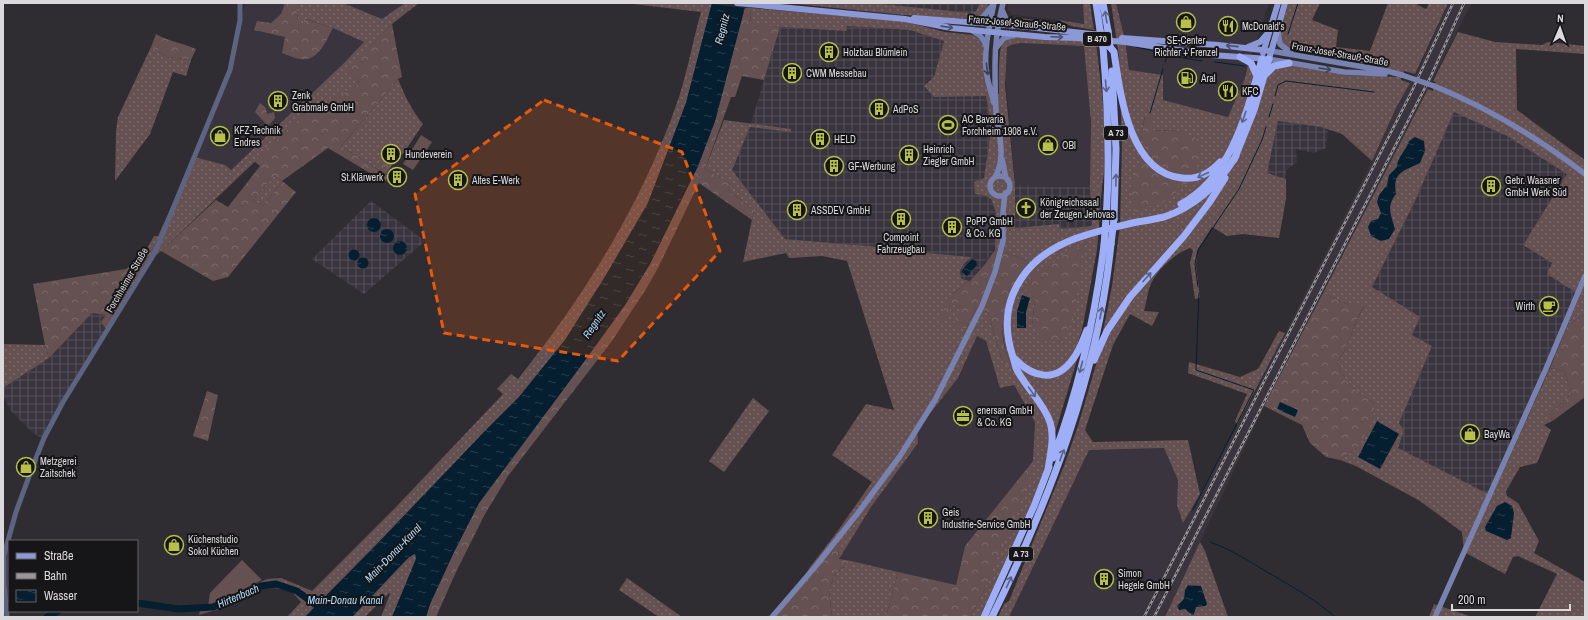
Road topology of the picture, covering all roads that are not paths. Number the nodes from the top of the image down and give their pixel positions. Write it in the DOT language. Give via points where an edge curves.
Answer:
graph roads {
  1 [pos="240,3"];
  2 [pos="737,3"];
  3 [pos="1096,3"];
  4 [pos="1103,3"];
  5 [pos="1278,3"];
  6 [pos="1285,3"];
  7 [pos="994,4"];
  8 [pos="1002,5"];
  9 [pos="905,19"];
  10 [pos="969,22"];
  11 [pos="990,24"];
  12 [pos="998,25"];
  13 [pos="1019,26"];
  14 [pos="969,30"];
  15 [pos="1104,30"];
  16 [pos="1270,30"];
  17 [pos="1278,30"];
  18 [pos="988,31"];
  19 [pos="997,32"];
  20 [pos="1018,34"];
  21 [pos="1185,42"];
  22 [pos="1106,47"];
  23 [pos="996,48"];
  24 [pos="1246,48"];
  25 [pos="986,49"];
  26 [pos="1175,49"];
  27 [pos="1264,50"];
  28 [pos="1271,51"];
  29 [pos="1295,56"];
  30 [pos="1240,57"];
  31 [pos="1265,59"];
  32 [pos="1289,63"];
  33 [pos="1400,75"];
  34 [pos="1260,76"];
  35 [pos="996,111"];
  36 [pos="1230,148"];
  37 [pos="1001,154"];
  38 [pos="1236,156"];
  39 [pos="1585,174"];
  40 [pos="995,177"];
  41 [pos="1006,178"];
  42 [pos="1006,193"];
  43 [pos="995,194"];
  44 [pos="1003,212"];
  45 [pos="1133,223"];
  46 [pos="1108,244"];
  47 [pos="1585,276"];
  48 [pos="1094,316"];
  49 [pos="1014,358"];
  50 [pos="1086,379"];
  51 [pos="1048,470"];
  52 [pos="5,542"];
  53 [pos="4,554"];
  54 [pos="7,617"];
  55 [pos="772,617"];
  56 [pos="984,617"];
  57 [pos="992,617"];
  58 [pos="1435,617"];
  1 -- 52 [label="street, Forchheimer Straße" via="240,20 230,70 156,250 63,402 31,471"];
  2 -- 9 [label="main road, Franz-Josef-Strauß-Straße / B 470"];
  3 -- 15 [label="highway, A 73"];
  15 -- 4 [label="highway, A 73, one-way"];
  5 -- 16 [label="main road"];
  6 -- 17 [label="main road"];
  7 -- 10 [label="main road" via="983,17"];
  7 -- 11 [label="main road"];
  8 -- 12 [label="main road"];
  8 -- 13 [label="main road" via="1007,21"];
  9 -- 10 [label="main road, Franz-Josef-Strauß-Straße / B 470"];
  9 -- 14 [label="main road, Franz-Josef-Strauß-Straße / B 470, one-way"];
  10 -- 11 [label="main road, Franz-Josef-Strauß-Straße / B 470"];
  11 -- 12 [label="main road, Franz-Josef-Strauß-Straße / B 470"];
  11 -- 18 [label="main road"];
  12 -- 13 [label="main road, Franz-Josef-Strauß-Straße / B 470"];
  12 -- 19 [label="main road"];
  13 -- 21 [label="main road, Franz-Josef-Strauß-Straße / B 470"];
  14 -- 18 [label="main road, Franz-Josef-Strauß-Straße / B 470"];
  14 -- 25 [label="main road" via="981,37"];
  15 -- 22 [label="highway, A 73, bridge"];
  16 -- 24 [label="main road" via="1260,42"];
  16 -- 27 [label="main road"];
  17 -- 28 [label="main road"];
  17 -- 29 [label="main road" via="1280,44"];
  18 -- 19 [label="main road, Franz-Josef-Strauß-Straße / B 470"];
  18 -- 25 [label="main road"];
  19 -- 20 [label="main road, Franz-Josef-Strauß-Straße / B 470"];
  19 -- 23 [label="main road"];
  20 -- 23 [label="main road" via="1004,38"];
  20 -- 26 [label="main road, Franz-Josef-Strauß-Straße / B 470, one-way" via="1096,39"];
  24 -- 21 [label="main road, Franz-Josef-Strauß-Straße / B 470, one-way"];
  21 -- 26 [label="main road" via="1177,45"];
  36 -- 22 [label="highway, one-way" via="1214,168 1195,178 1175,178 1158,170 1139,146 1132,132 1121,99 1114,52"];
  22 -- 46 [label="highway, A 73, bridge" via="1110,219"];
  23 -- 35 [label="main road"];
  24 -- 27 [label="main road, Franz-Josef-Strauß-Straße / B 470"];
  25 -- 35 [label="main road, one-way" via="986,68"];
  26 -- 30 [label="main road, Franz-Josef-Strauß-Straße / B 470"];
  27 -- 28 [label="main road, Franz-Josef-Strauß-Straße / B 470"];
  27 -- 31 [label="main road"];
  28 -- 29 [label="main road, Franz-Josef-Strauß-Straße"];
  28 -- 31 [label="main road"];
  29 -- 33 [label="main road, Franz-Josef-Strauß-Straße"];
  30 -- 31 [label="main road, Franz-Josef-Strauß-Straße / B 470"];
  30 -- 34 [label="highway" via="1251,63"];
  31 -- 32 [label="main road, Franz-Josef-Strauß-Straße"];
  31 -- 34 [label="highway"];
  32 -- 33 [label="main road, Franz-Josef-Strauß-Straße, one-way" via="1344,72"];
  32 -- 34 [label="highway" via="1274,66"];
  33 -- 39 [label="main road, bridge" via="1460,96 1503,118"];
  34 -- 36 [label="highway, one-way"];
  34 -- 38 [label="highway" via="1250,120"];
  35 -- 37 [label="main road"];
  36 -- 45 [label="highway" via="1211,180 1198,192 1160,214"];
  37 -- 40 [label="main road" via="999,170"];
  37 -- 41 [label="main road"];
  38 -- 45 [label="highway" via="1223,176 1204,195 1164,217"];
  50 -- 38 [label="highway, one-way" via="1107,331 1117,315 1210,203"];
  40 -- 41 [label="main road"];
  40 -- 43 [label="main road" via="990,186"];
  41 -- 42 [label="main road" via="1009,187"];
  42 -- 43 [label="main road"];
  42 -- 44 [label="main road"];
  43 -- 44 [label="main road"];
  44 -- 55 [label="main road" via="1004,229 1000,255 989,290 948,377 924,420 841,535"];
  45 -- 49 [label="highway" via="1065,242 1031,266 1020,279 1008,310 1006,332"];
  46 -- 48 [label="highway, A 73"];
  50 -- 46 [label="highway, A 73, one-way" via="1101,316 1108,270"];
  47 -- 58 [label="main road"];
  48 -- 49 [label="highway" via="1079,350 1069,365 1060,371 1038,375 1030,372"];
  48 -- 51 [label="highway, A 73, one-way" via="1078,379"];
  49 -- 51 [label="highway, one-way" via="1016,368 1050,422 1052,443"];
  57 -- 50 [label="highway, A 73, one-way" via="1048,491"];
  51 -- 56 [label="highway, A 73"];
  52 -- 53 [label="street, Forchheimer Straße"];
  53 -- 54 [label="street, Forchheimer Straße"];
}
